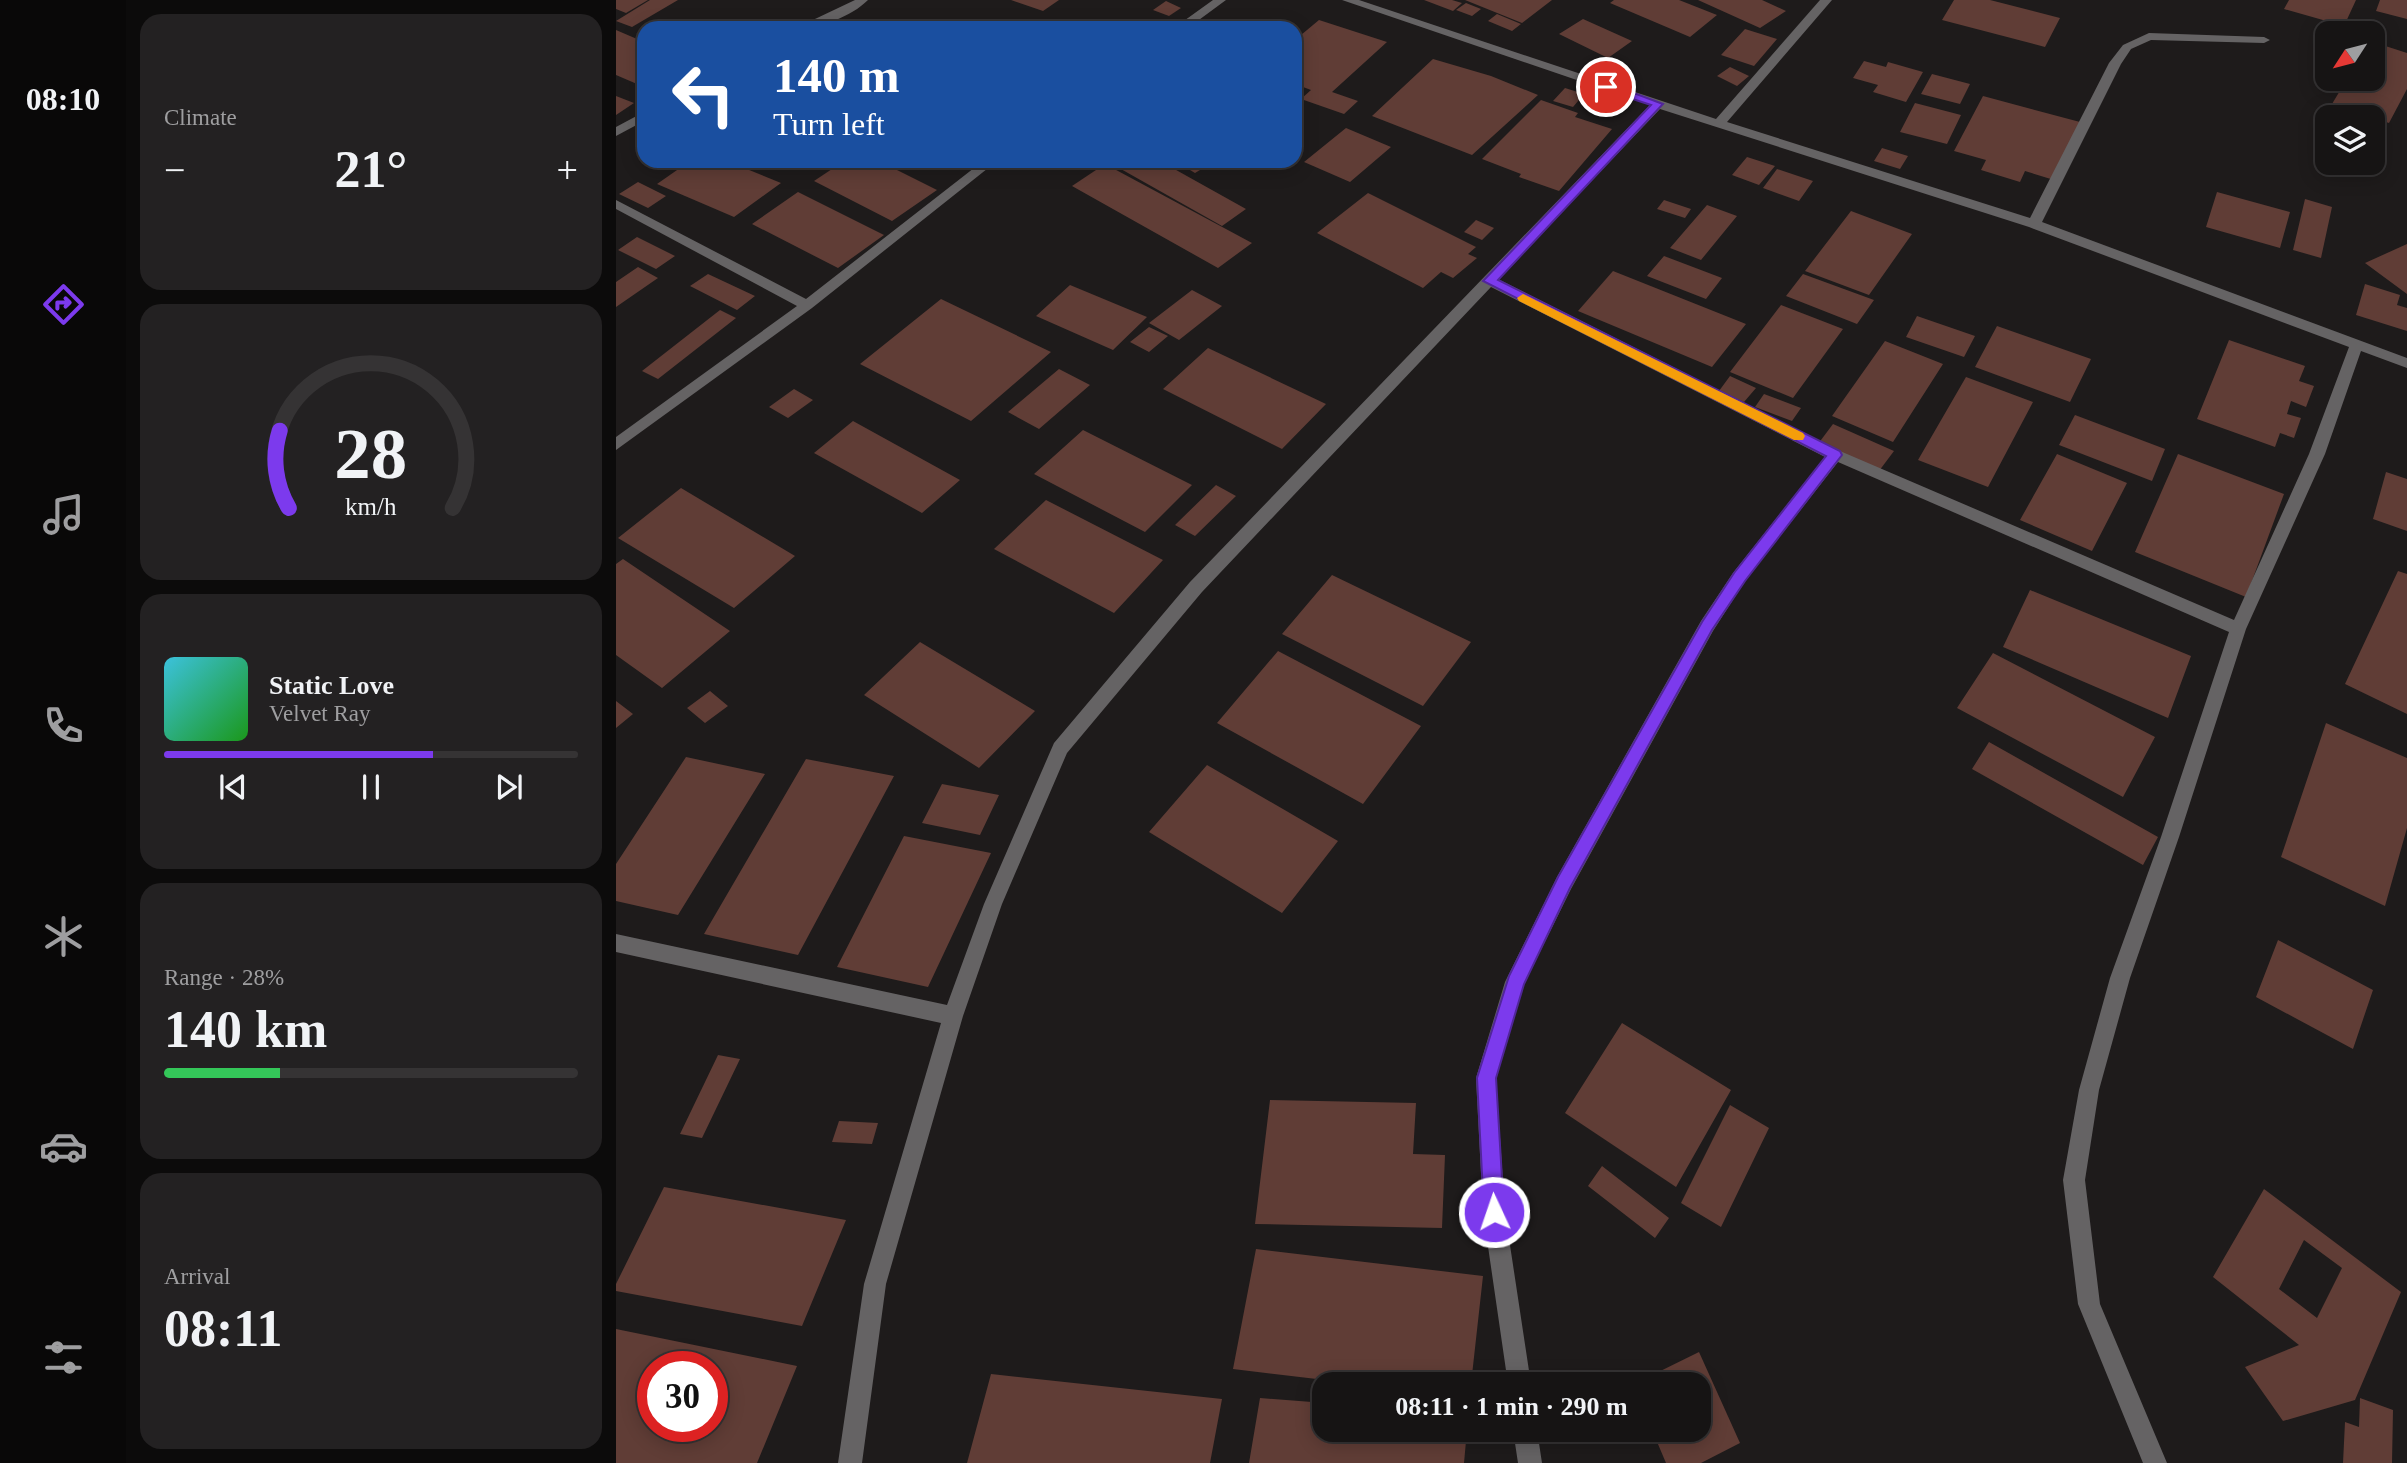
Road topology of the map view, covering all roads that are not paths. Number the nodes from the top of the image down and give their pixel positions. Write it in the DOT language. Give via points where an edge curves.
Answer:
graph roads {
  1 [pos="862,0"];
  2 [pos="1220,0"];
  3 [pos="1348,0"];
  4 [pos="1826,0"];
  5 [pos="819,21"];
  6 [pos="1190,21"];
  7 [pos="2264,40"];
  8 [pos="1658,104"];
  9 [pos="637,120"];
  10 [pos="1720,122"];
  11 [pos="616,132"];
  12 [pos="982,168"];
  13 [pos="616,204"];
  14 [pos="2034,224"];
  15 [pos="1489,281"];
  16 [pos="807,305"];
  17 [pos="2357,344"];
  18 [pos="2407,363"];
  19 [pos="616,445"];
  20 [pos="1835,455"];
  21 [pos="2238,629"];
  22 [pos="616,943"];
  23 [pos="953,1016"];
  24 [pos="1516,1372"];
  25 [pos="1527,1442"];
  26 [pos="850,1463"];
  27 [pos="1530,1463"];
  28 [pos="2155,1463"];
  1 -- 5 [label="street"];
  2 -- 6 [label="street"];
  3 -- 8 [label="street"];
  4 -- 10 [label="street"];
  7 -- 14 [label="street" via="2149,36 2127,47"];
  8 -- 10 [label="street"];
  8 -- 15 [label="street"];
  9 -- 11 [label="street"];
  10 -- 14 [label="street"];
  12 -- 16 [label="street"];
  13 -- 16 [label="street"];
  14 -- 17 [label="street"];
  15 -- 20 [label="street"];
  15 -- 23 [label="street" via="1196,587 1060,748 993,904"];
  16 -- 19 [label="street"];
  17 -- 18 [label="street"];
  17 -- 21 [label="street" via="2317,454"];
  20 -- 21 [label="street"];
  20 -- 24 [label="street" via="1707,626 1564,883 1515,982 1486,1078 1494,1212"];
  21 -- 28 [label="street" via="2120,978 2089,1090 2074,1180 2089,1304"];
  22 -- 23 [label="street"];
  23 -- 26 [label="street" via="876,1284"];
  25 -- 27 [label="street"];
}
